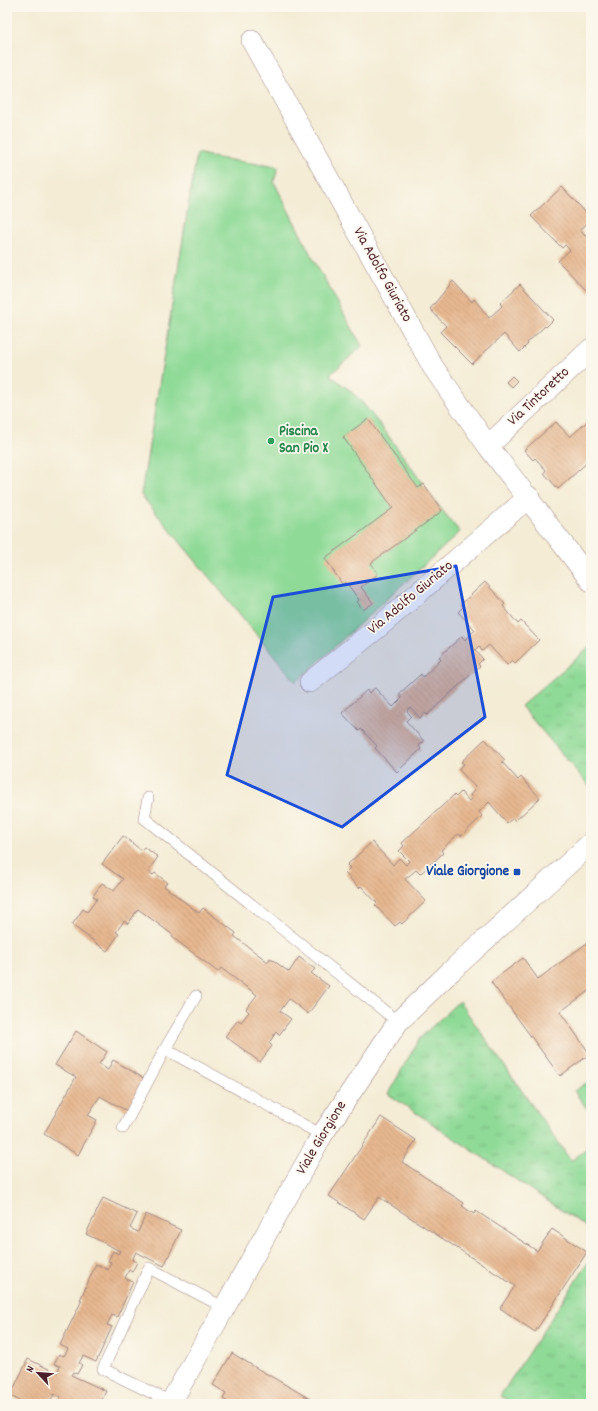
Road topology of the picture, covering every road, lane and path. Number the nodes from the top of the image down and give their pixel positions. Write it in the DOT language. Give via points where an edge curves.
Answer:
graph roads {
  1 [pos="252,41"];
  2 [pos="591,348"];
  3 [pos="488,446"];
  4 [pos="529,497"];
  5 [pos="591,581"];
  6 [pos="310,682"];
  7 [pos="148,798"];
  8 [pos="591,842"];
  9 [pos="196,996"];
  10 [pos="398,1022"];
  11 [pos="165,1049"];
  12 [pos="123,1128"];
  13 [pos="322,1136"];
  14 [pos="225,1308"];
  15 [pos="170,1403"];
  1 -- 3 [label="street, Via Adolfo Giuriato" via="433,367"];
  2 -- 3 [label="street, Via Tintoretto"];
  3 -- 4 [label="street, Via Adolfo Giuriato"];
  4 -- 5 [label="street, Via Adolfo Giuriato"];
  4 -- 6 [label="street, Via Adolfo Giuriato" via="381,625"];
  7 -- 10 [label="lane" via="144,818"];
  8 -- 10 [label="street, Viale Giorgione"];
  9 -- 11 [label="lane"];
  10 -- 13 [label="street, Viale Giorgione"];
  11 -- 12 [label="lane"];
  11 -- 13 [label="lane"];
  13 -- 14 [label="street, Viale Giorgione"];
  14 -- 15 [label="street, Viale Giorgione"];
  14 -- 15 [label="lane" via="149,1268 103,1369"];
}
